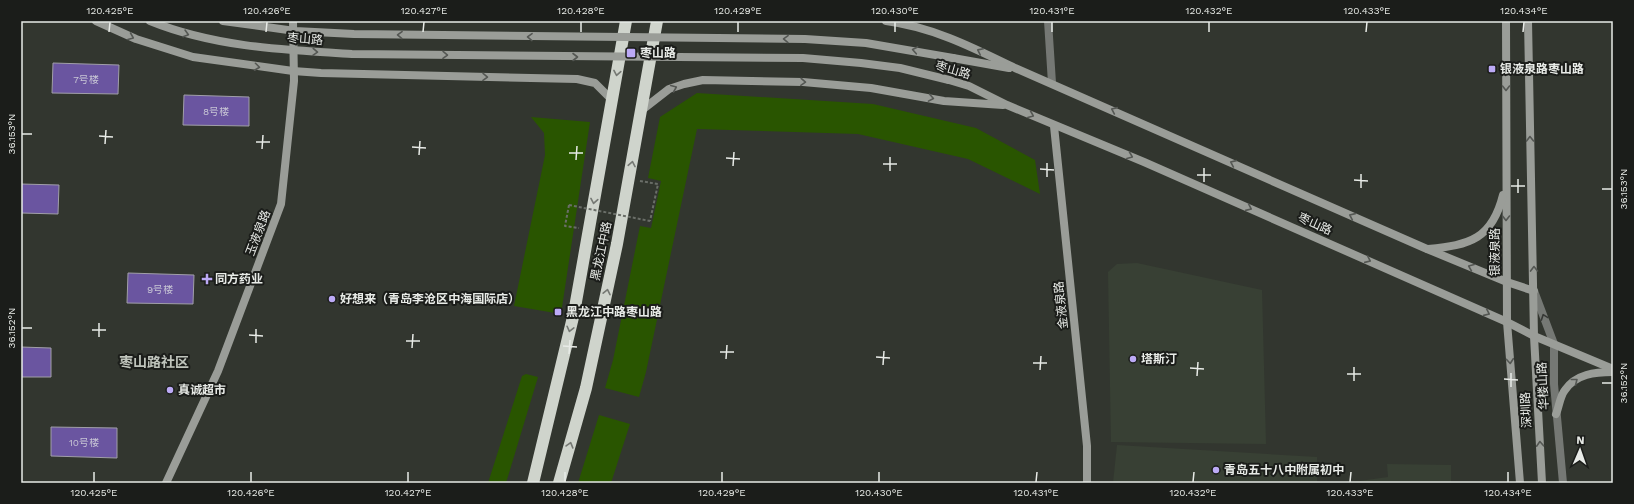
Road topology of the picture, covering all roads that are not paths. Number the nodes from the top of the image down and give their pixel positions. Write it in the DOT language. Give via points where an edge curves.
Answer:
graph roads {
  1 [pos="96,21"];
  2 [pos="150,21"];
  3 [pos="223,21"];
  4 [pos="293,21"];
  5 [pos="626,21"];
  6 [pos="657,21"];
  7 [pos="886,21"];
  8 [pos="1048,21"];
  9 [pos="1506,21"];
  10 [pos="1528,21"];
  11 [pos="1016,68"];
  12 [pos="293,71"];
  13 [pos="1052,83"];
  14 [pos="612,100"];
  15 [pos="1007,105"];
  16 [pos="642,110"];
  17 [pos="1054,126"];
  18 [pos="1506,182"];
  19 [pos="1427,249"];
  20 [pos="1506,282"];
  21 [pos="1534,291"];
  22 [pos="1507,322"];
  23 [pos="1534,336"];
  24 [pos="1554,344"];
  25 [pos="1613,370"];
  26 [pos="1556,414"];
  27 [pos="166,483"];
  28 [pos="533,483"];
  29 [pos="559,483"];
  30 [pos="1087,483"];
  31 [pos="1520,483"];
  32 [pos="1542,483"];
  33 [pos="1563,483"];
  1 -- 12 [label="main road, one-way" via="136,39 193,57"];
  2 -- 15 [label="main road, 枣山路, one-way, bridge" via="198,37 292,51 803,58 884,66 949,80 969,86"];
  11 -- 3 [label="main road, 枣山路, one-way, bridge" via="990,66 903,48 805,39 354,34 296,31"];
  4 -- 12 [label="main road, 玉液泉路"];
  5 -- 14 [label="highway, 黑龙江中路, one-way"];
  6 -- 16 [label="highway, 黑龙江中路"];
  11 -- 7 [label="main road, 枣山路, one-way" via="961,42"];
  8 -- 13 [label="street"];
  9 -- 18 [label="main road, 银液泉路, one-way"];
  21 -- 10 [label="main road, one-way"];
  11 -- 13 [label="main road, 枣山路"];
  12 -- 14 [label="main road, one-way" via="577,79 595,84"];
  12 -- 27 [label="main road, 玉液泉路" via="281,204 218,371"];
  19 -- 13 [label="main road, 枣山路, one-way"];
  14 -- 28 [label="highway, 黑龙江中路, one-way" via="574,314"];
  16 -- 15 [label="main road, 枣山路, one-way" via="669,89 703,80 803,82 871,88 944,100"];
  15 -- 17 [label="main road, 枣山路, one-way"];
  29 -- 16 [label="highway, 黑龙江中路, one-way" via="586,388"];
  17 -- 22 [label="main road, 枣山路, one-way" via="1144,162"];
  17 -- 30 [label="main road, 金液泉路" via="1087,446"];
  18 -- 19 [label="main road" via="1494,221 1481,235 1468,242"];
  18 -- 20 [label="main road, 银液泉路, one-way"];
  20 -- 19 [label="main road, 枣山路, one-way"];
  20 -- 21 [label="main road, 枣山路"];
  20 -- 22 [label="main road, 银液泉路"];
  21 -- 23 [label="main road"];
  24 -- 21 [label="street, 华楼山路, one-way"];
  22 -- 23 [label="main road, 枣山路"];
  22 -- 31 [label="main road, 银液泉路, one-way"];
  23 -- 24 [label="main road, 枣山路"];
  32 -- 23 [label="main road, 深圳路, one-way"];
  24 -- 25 [label="main road, 枣山路"];
  24 -- 26 [label="street, 华楼山路"];
  26 -- 25 [label="main road, one-way" via="1564,390 1578,378 1595,372"];
  26 -- 33 [label="street, 华楼山路"];
}
